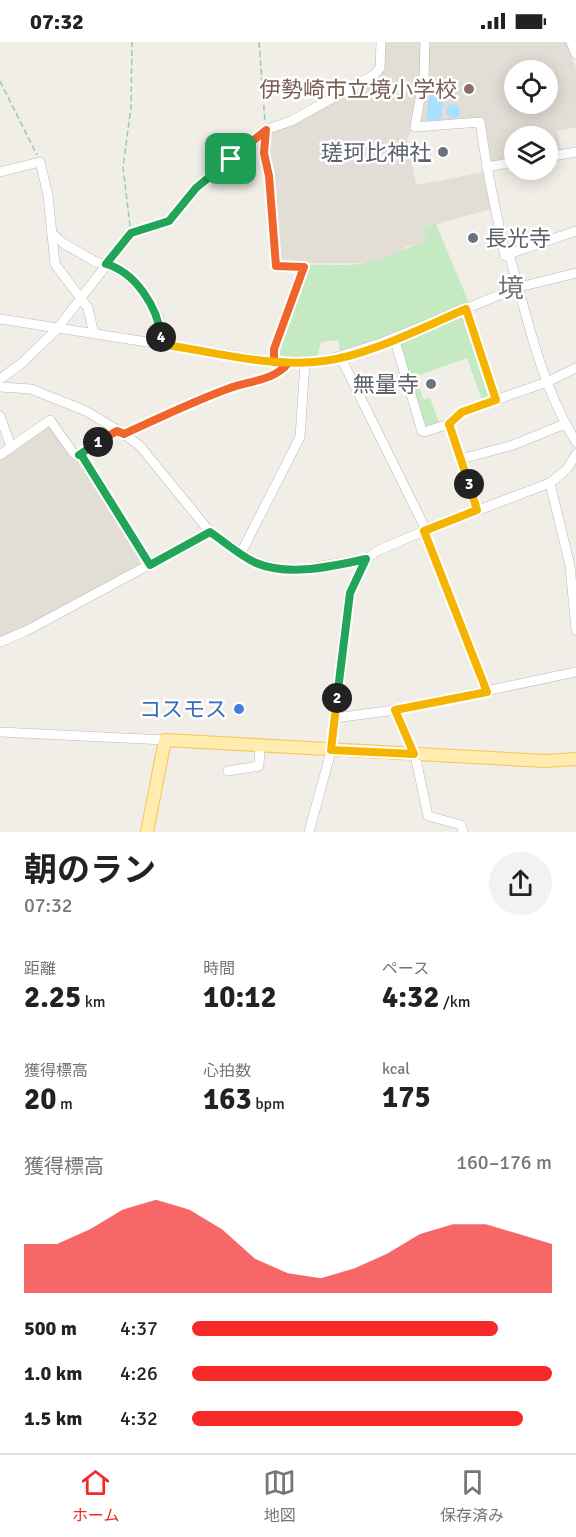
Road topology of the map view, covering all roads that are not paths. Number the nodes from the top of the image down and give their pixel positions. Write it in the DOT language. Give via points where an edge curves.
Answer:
graph roads {
  1 [pos="381,42"];
  2 [pos="425,42"];
  3 [pos="571,42"];
  4 [pos="576,54"];
  5 [pos="266,130"];
  6 [pos="576,152"];
  7 [pos="558,155"];
  8 [pos="504,164"];
  9 [pos="487,167"];
  10 [pos="0,172"];
  11 [pos="576,231"];
  12 [pos="52,233"];
  13 [pos="509,254"];
  14 [pos="106,264"];
  15 [pos="576,273"];
  16 [pos="519,288"];
  17 [pos="81,299"];
  18 [pos="466,309"];
  19 [pos="0,319"];
  20 [pos="57,329"];
  21 [pos="94,334"];
  22 [pos="394,338"];
  23 [pos="161,344"];
  24 [pos="341,358"];
  25 [pos="274,362"];
  26 [pos="305,362"];
  27 [pos="288,363"];
  28 [pos="576,368"];
  29 [pos="0,379"];
  30 [pos="547,382"];
  31 [pos="0,387"];
  32 [pos="496,400"];
  33 [pos="0,416"];
  34 [pos="449,424"];
  35 [pos="565,424"];
  36 [pos="120,432"];
  37 [pos="576,441"];
  38 [pos="11,447"];
  39 [pos="576,454"];
  40 [pos="0,455"];
  41 [pos="79,455"];
  42 [pos="461,459"];
  43 [pos="550,483"];
  44 [pos="477,510"];
  45 [pos="425,530"];
  46 [pos="210,532"];
  47 [pos="241,553"];
  48 [pos="366,559"];
  49 [pos="150,565"];
  50 [pos="573,566"];
  51 [pos="576,630"];
  52 [pos="0,642"];
  53 [pos="576,672"];
  54 [pos="487,692"];
  55 [pos="395,710"];
  56 [pos="335,718"];
  57 [pos="0,732"];
  58 [pos="165,740"];
  59 [pos="260,746"];
  60 [pos="331,750"];
  61 [pos="414,754"];
  62 [pos="576,759"];
  63 [pos="228,771"];
  64 [pos="147,832"];
  65 [pos="309,832"];
  66 [pos="463,832"];
  1 -- 5 [label="street" via="380,68 374,75 291,121"];
  2 -- 9 [label="street" via="415,127 480,122"];
  3 -- 4 [label="street"];
  5 -- 14 [label="street" via="196,188 169,221 131,233"];
  5 -- 25 [label="street" via="264,153 276,266 304,267 274,349"];
  6 -- 7 [label="street"];
  8 -- 9 [label="street"];
  9 -- 13 [label="street" via="505,256"];
  10 -- 12 [label="street" via="40,162"];
  11 -- 13 [label="street"];
  12 -- 14 [label="street" via="80,253"];
  12 -- 17 [label="street" via="55,264"];
  13 -- 16 [label="street"];
  14 -- 17 [label="street"];
  14 -- 23 [label="street" via="119,268 140,289 159,318"];
  15 -- 16 [label="street"];
  16 -- 18 [label="street"];
  16 -- 30 [label="street"];
  17 -- 20 [label="street"];
  17 -- 21 [label="street" via="92,318"];
  18 -- 22 [label="street"];
  18 -- 32 [label="street"];
  19 -- 20 [label="street"];
  20 -- 21 [label="street"];
  20 -- 29 [label="street"];
  21 -- 23 [label="street"];
  22 -- 24 [label="street"];
  22 -- 34 [label="street" via="422,431"];
  23 -- 25 [label="street"];
  24 -- 26 [label="street"];
  24 -- 45 [label="street"];
  25 -- 27 [label="street"];
  26 -- 27 [label="street"];
  26 -- 47 [label="street" via="300,438"];
  27 -- 36 [label="street" via="284,369 261,379"];
  28 -- 30 [label="street"];
  30 -- 32 [label="street"];
  30 -- 35 [label="street"];
  31 -- 36 [label="street" via="31,389 86,411"];
  32 -- 34 [label="street" via="462,412"];
  33 -- 38 [label="street"];
  34 -- 42 [label="street"];
  35 -- 37 [label="street"];
  35 -- 42 [label="street" via="513,445"];
  36 -- 41 [label="street"];
  36 -- 46 [label="street" via="140,446"];
  38 -- 40 [label="street"];
  38 -- 41 [label="street" via="50,420"];
  39 -- 43 [label="street" via="567,469"];
  41 -- 49 [label="street"];
  42 -- 44 [label="street"];
  43 -- 44 [label="street"];
  43 -- 50 [label="street"];
  44 -- 45 [label="street"];
  45 -- 48 [label="street"];
  45 -- 54 [label="street"];
  46 -- 47 [label="street"];
  46 -- 49 [label="street"];
  47 -- 48 [label="street" via="262,565 290,571"];
  48 -- 56 [label="street" via="350,593"];
  49 -- 52 [label="street"];
  50 -- 51 [label="street"];
  53 -- 54 [label="street"];
  54 -- 55 [label="street"];
  55 -- 56 [label="street"];
  55 -- 61 [label="street"];
  56 -- 60 [label="street"];
  57 -- 58 [label="street"];
  58 -- 59 [label="main road"];
  58 -- 64 [label="main road"];
  59 -- 60 [label="main road"];
  59 -- 63 [label="street" via="259,766"];
  60 -- 61 [label="main road"];
  60 -- 65 [label="street"];
  61 -- 62 [label="main road"];
  61 -- 66 [label="street" via="428,816 461,825"];
}
